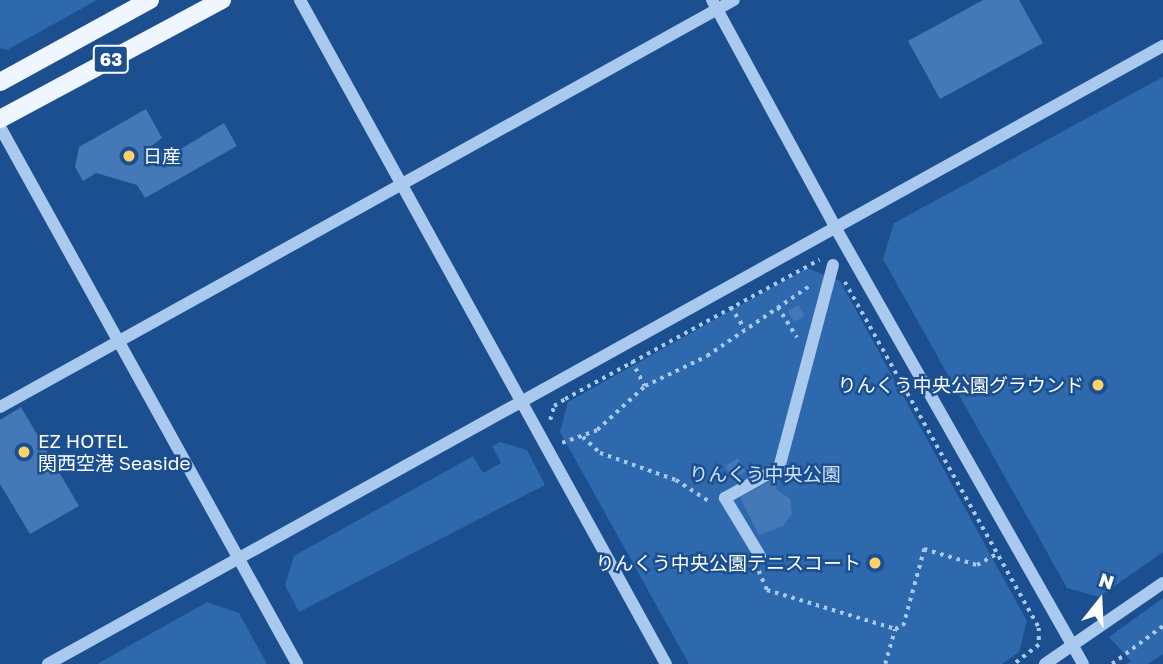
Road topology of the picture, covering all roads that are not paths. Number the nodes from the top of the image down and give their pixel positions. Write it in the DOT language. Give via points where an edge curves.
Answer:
graph roads {
  1 [pos="150,0"];
  2 [pos="222,0"];
  3 [pos="299,0"];
  4 [pos="734,0"];
  5 [pos="715,5"];
  6 [pos="1163,46"];
  7 [pos="0,82"];
  8 [pos="0,119"];
  9 [pos="0,127"];
  10 [pos="400,185"];
  11 [pos="835,228"];
  12 [pos="833,265"];
  13 [pos="117,342"];
  14 [pos="523,402"];
  15 [pos="0,407"];
  16 [pos="760,556"];
  17 [pos="241,558"];
  18 [pos="1163,583"];
  19 [pos="1070,647"];
  20 [pos="48,664"];
  21 [pos="297,664"];
  22 [pos="667,664"];
  23 [pos="1045,664"];
  24 [pos="1083,664"];
  1 -- 7 [label="main road, 63"];
  2 -- 8 [label="main road, 63"];
  3 -- 10 [label="street"];
  4 -- 5 [label="street"];
  5 -- 10 [label="street"];
  5 -- 11 [label="street"];
  6 -- 11 [label="street"];
  9 -- 13 [label="street"];
  10 -- 13 [label="street"];
  10 -- 14 [label="street"];
  11 -- 14 [label="street"];
  11 -- 19 [label="street"];
  12 -- 16 [label="street" via="779,468 725,498"];
  13 -- 15 [label="street"];
  13 -- 17 [label="street"];
  14 -- 17 [label="street"];
  14 -- 22 [label="street"];
  17 -- 20 [label="street"];
  17 -- 21 [label="street"];
  18 -- 19 [label="street"];
  19 -- 23 [label="street"];
  19 -- 24 [label="street"];
}
